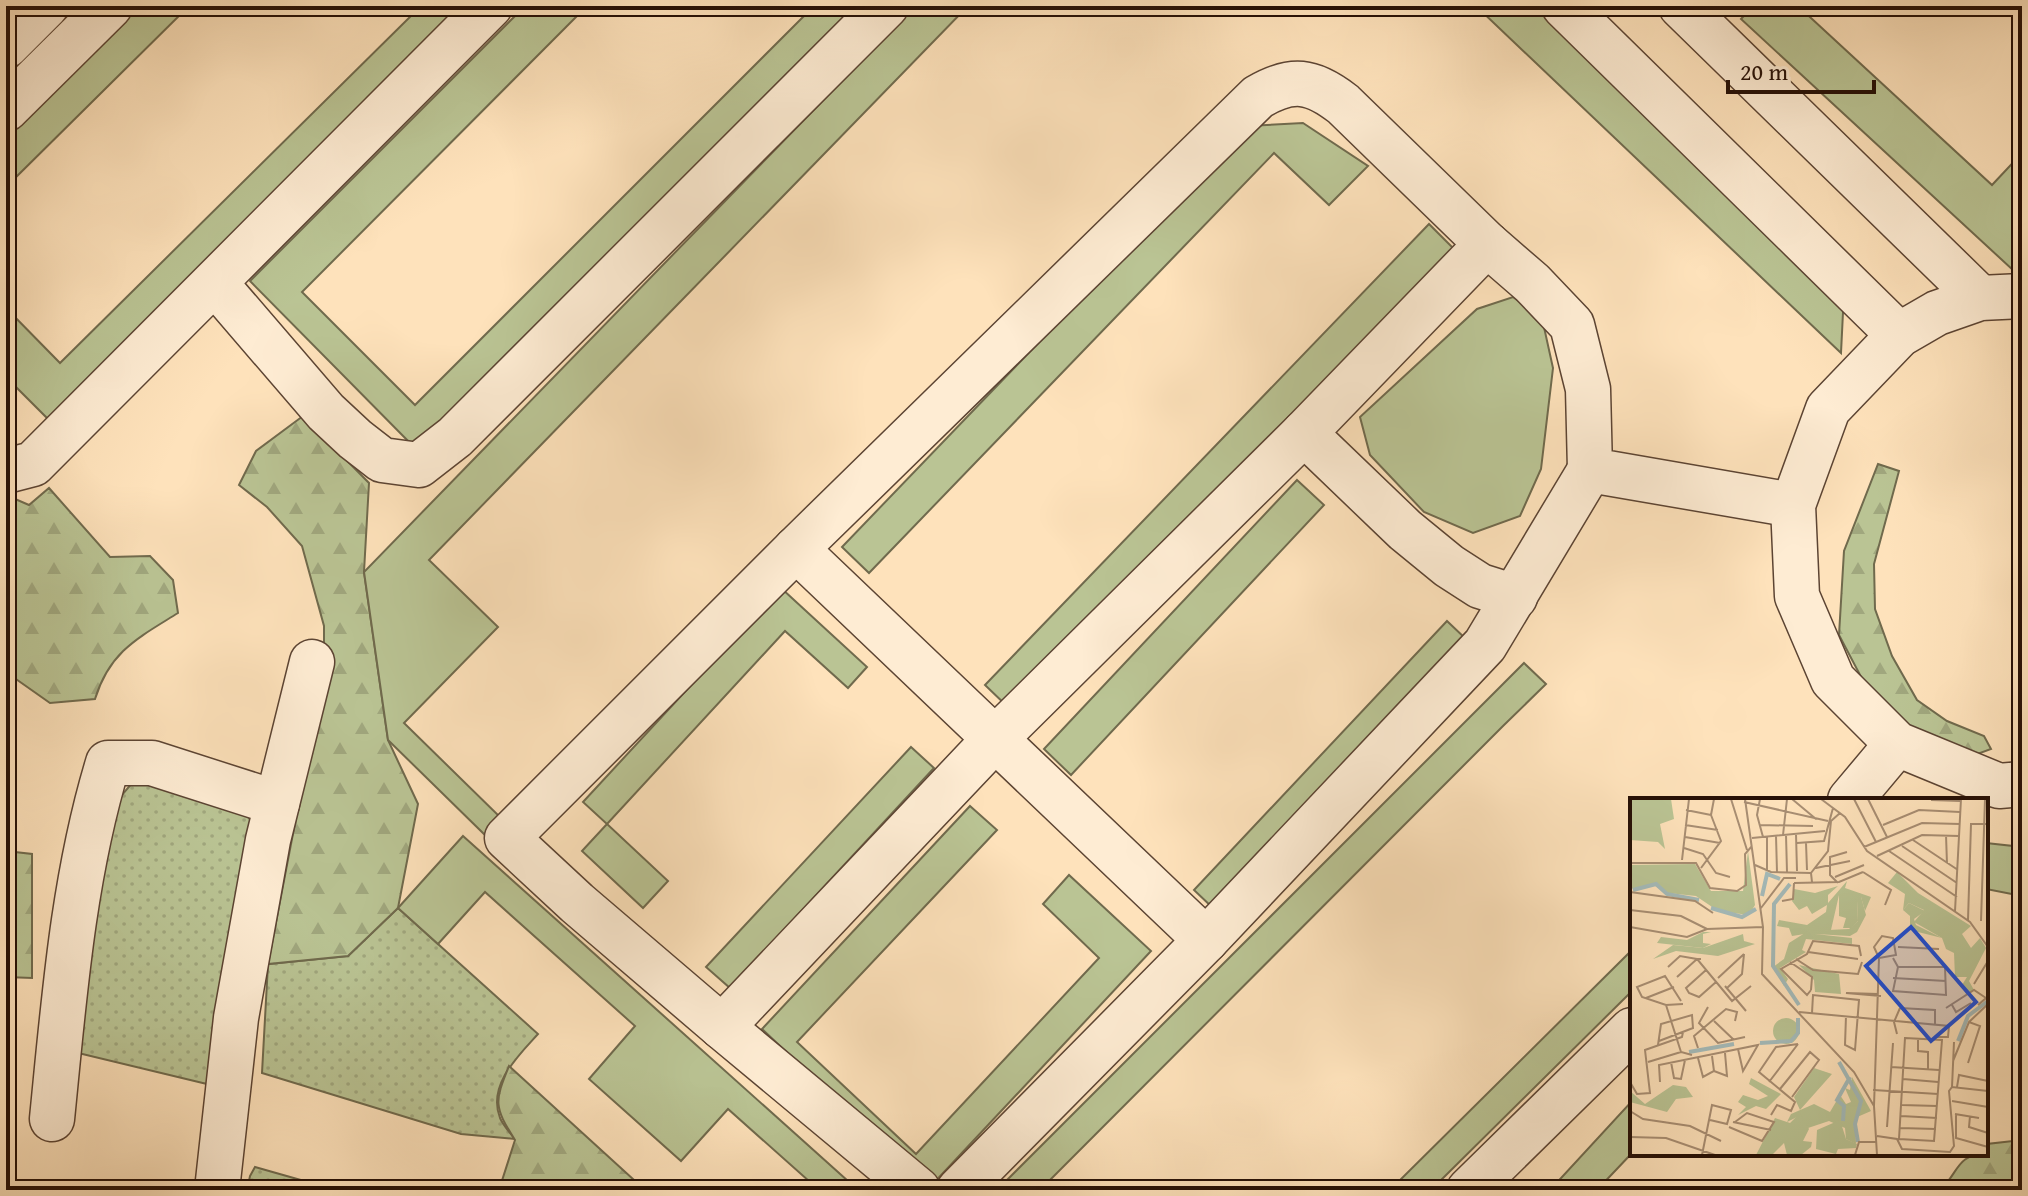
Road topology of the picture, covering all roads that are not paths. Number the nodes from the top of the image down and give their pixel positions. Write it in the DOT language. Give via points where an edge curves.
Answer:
graph roads {
  1 [pos="46,6"];
  2 [pos="110,6"];
  3 [pos="490,6"];
  4 [pos="886,6"];
  5 [pos="1564,6"];
  6 [pos="1681,6"];
  7 [pos="6,46"];
  8 [pos="6,109"];
  9 [pos="1487,244"];
  10 [pos="215,283"];
  11 [pos="2001,297"];
  12 [pos="1899,335"];
  13 [pos="1304,433"];
  14 [pos="1590,470"];
  15 [pos="6,471"];
  16 [pos="1793,505"];
  17 [pos="796,549"];
  18 [pos="1515,597"];
  19 [pos="312,662"];
  20 [pos="995,739"];
  21 [pos="1897,744"];
  22 [pos="2022,784"];
  23 [pos="1852,798"];
  24 [pos="277,803"];
  25 [pos="1206,940"];
  26 [pos="722,1027"];
  27 [pos="1630,1032"];
  28 [pos="52,1119"];
  29 [pos="217,1190"];
  30 [pos="918,1190"];
  31 [pos="959,1190"];
  32 [pos="1469,1190"];
  1 -- 7 [label="street"];
  2 -- 8 [label="street"];
  3 -- 10 [label="street"];
  4 -- 10 [label="street" via="455,437 419,465 382,460 355,439"];
  5 -- 12 [label="street"];
  6 -- 11 [label="street"];
  9 -- 13 [label="street"];
  9 -- 14 [label="street" via="1572,325 1588,389"];
  9 -- 17 [label="street" via="1333,96 1300,83 1279,84 1258,97"];
  10 -- 15 [label="street" via="33,464"];
  11 -- 12 [label="street" via="1937,313"];
  12 -- 16 [label="street" via="1828,409"];
  13 -- 18 [label="street" via="1449,566 1480,586"];
  13 -- 20 [label="street"];
  14 -- 16 [label="street"];
  14 -- 18 [label="street"];
  16 -- 21 [label="street" via="1797,596 1833,680"];
  17 -- 20 [label="street"];
  17 -- 26 [label="street" via="507,838"];
  18 -- 25 [label="street" via="1485,645"];
  19 -- 24 [label="street"];
  20 -- 25 [label="street"];
  20 -- 26 [label="street"];
  21 -- 22 [label="street" via="1999,786"];
  21 -- 23 [label="street"];
  24 -- 28 [label="street" via="152,763 108,763 74,908"];
  24 -- 29 [label="street" via="236,1018"];
  25 -- 31 [label="street"];
  26 -- 30 [label="street"];
  27 -- 32 [label="street"];
}
